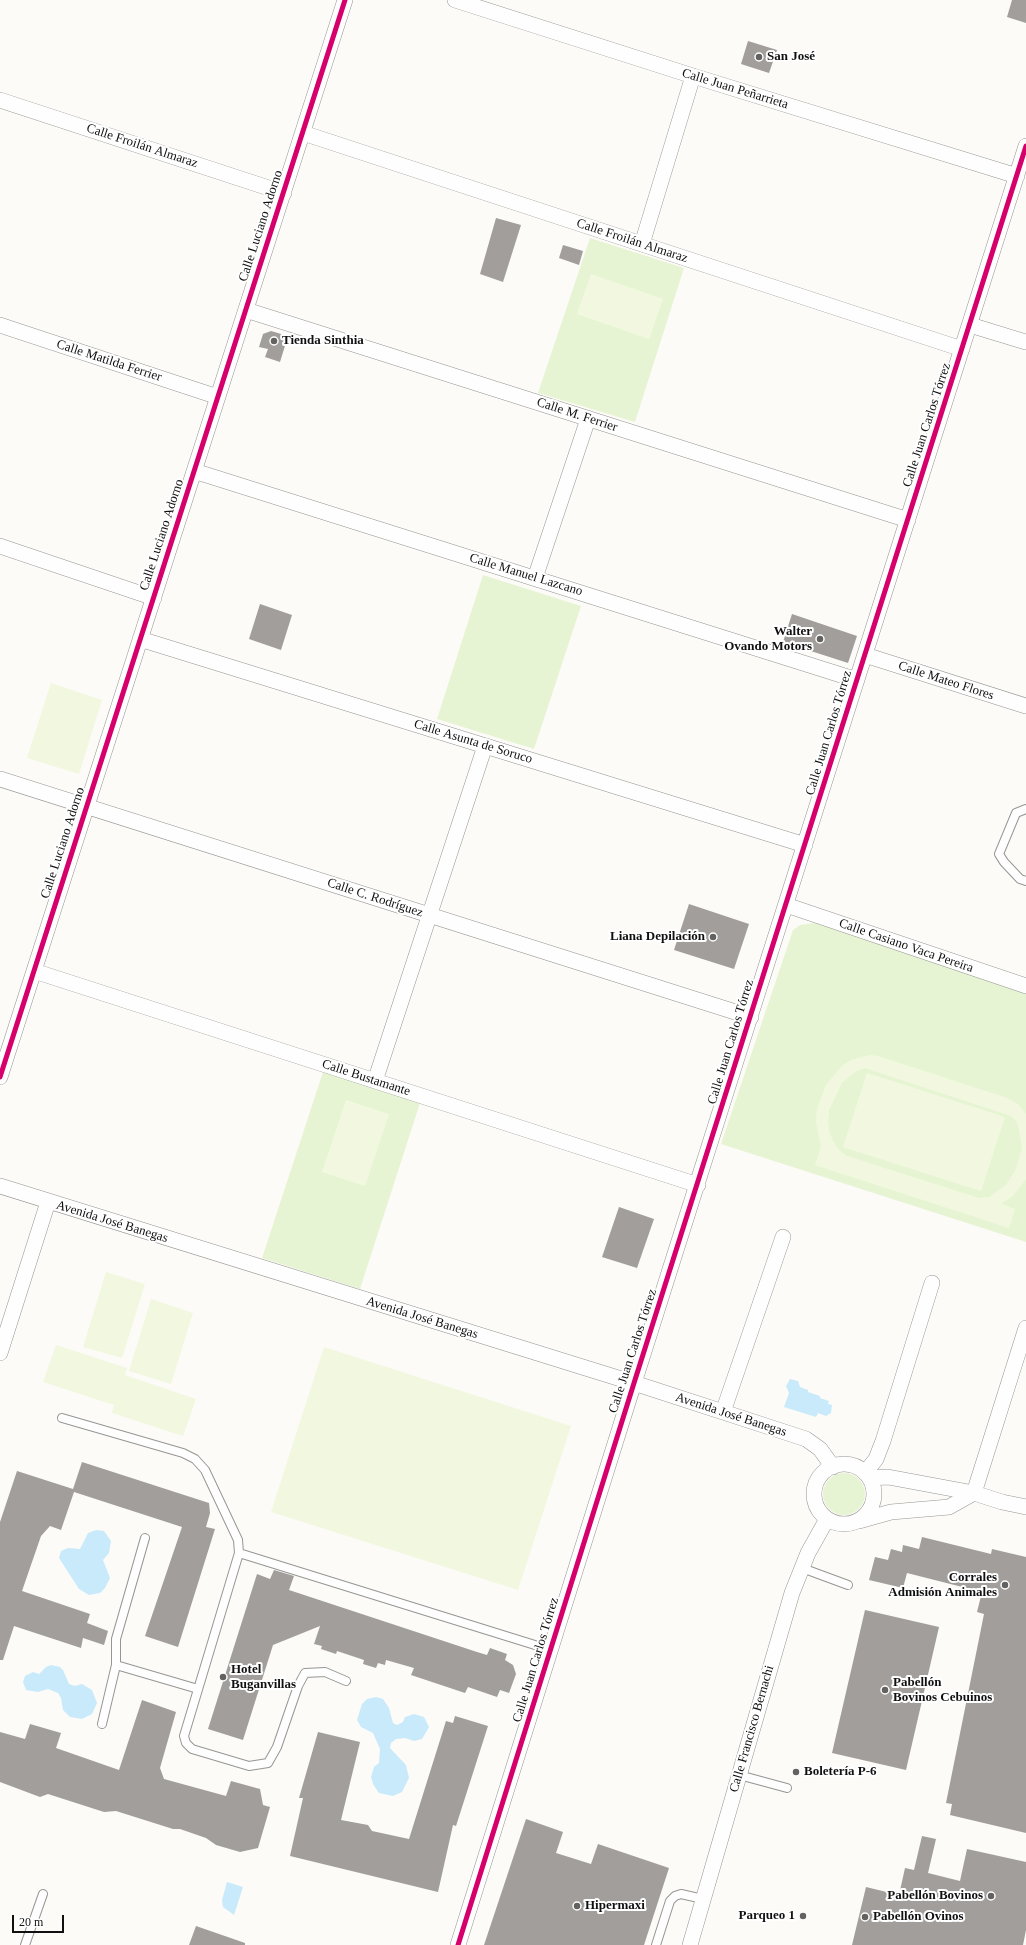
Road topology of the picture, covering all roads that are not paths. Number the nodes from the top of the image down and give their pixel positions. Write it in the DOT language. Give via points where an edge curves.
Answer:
graph roads {
  1 [pos="345,0"];
  2 [pos="455,0"];
  3 [pos="693,76"];
  4 [pos="0,100"];
  5 [pos="303,133"];
  6 [pos="1026,146"];
  7 [pos="1016,176"];
  8 [pos="284,193"];
  9 [pos="642,244"];
  10 [pos="246,310"];
  11 [pos="0,325"];
  12 [pos="970,325"];
  13 [pos="1026,342"];
  14 [pos="962,349"];
  15 [pos="218,397"];
  16 [pos="588,418"];
  17 [pos="194,471"];
  18 [pos="908,520"];
  19 [pos="0,546"];
  20 [pos="535,578"];
  21 [pos="154,598"];
  22 [pos="140,639"];
  23 [pos="865,655"];
  24 [pos="857,680"];
  25 [pos="1026,706"];
  26 [pos="485,746"];
  27 [pos="0,779"];
  28 [pos="87,806"];
  29 [pos="1026,809"];
  30 [pos="805,845"];
  31 [pos="1026,881"];
  32 [pos="786,905"];
  33 [pos="429,915"];
  34 [pos="34,971"];
  35 [pos="1026,986"];
  36 [pos="751,1017"];
  37 [pos="0,1077"];
  38 [pos="375,1081"];
  39 [pos="698,1185"];
  40 [pos="0,1186"];
  41 [pos="48,1202"];
  42 [pos="783,1236"];
  43 [pos="932,1284"];
  44 [pos="1026,1328"];
  45 [pos="0,1353"];
  46 [pos="634,1383"];
  47 [pos="723,1412"];
  48 [pos="62,1418"];
  49 [pos="833,1467"];
  50 [pos="868,1476"];
  51 [pos="974,1493"];
  52 [pos="1026,1507"];
  53 [pos="827,1519"];
  54 [pos="859,1521"];
  55 [pos="145,1538"];
  56 [pos="239,1553"];
  57 [pos="802,1568"];
  58 [pos="848,1585"];
  59 [pos="551,1650"];
  60 [pos="116,1664"];
  61 [pos="346,1681"];
  62 [pos="198,1688"];
  63 [pos="102,1724"];
  64 [pos="739,1775"];
  65 [pos="787,1788"];
  66 [pos="43,1894"];
  67 [pos="703,1899"];
  68 [pos="25,1945"];
  69 [pos="458,1945"];
  70 [pos="656,1945"];
  71 [pos="690,1945"];
  1 -- 5 [label="street, Calle Luciano Adorno"];
  2 -- 3 [label="street, Calle Juan Peñarrieta"];
  3 -- 7 [label="street, Calle Juan Peñarrieta"];
  3 -- 9 [label="street"];
  4 -- 8 [label="street, Calle Froilán Almaraz"];
  5 -- 8 [label="street, Calle Luciano Adorno"];
  5 -- 9 [label="street, Calle Froilán Almaraz"];
  6 -- 7 [label="street, Calle Juan Carlos Tórrez"];
  7 -- 12 [label="street, Calle Juan Carlos Tórrez"];
  8 -- 10 [label="street, Calle Luciano Adorno"];
  9 -- 14 [label="street, Calle Froilán Almaraz"];
  10 -- 15 [label="street, Calle Luciano Adorno"];
  10 -- 16 [label="street, Calle M. Ferrier"];
  11 -- 15 [label="street, Calle Matilda Ferrier"];
  12 -- 13 [label="street"];
  12 -- 14 [label="street, Calle Juan Carlos Tórrez"];
  14 -- 18 [label="street, Calle Juan Carlos Tórrez"];
  15 -- 17 [label="street, Calle Luciano Adorno"];
  16 -- 18 [label="street, Calle M. Ferrier"];
  16 -- 20 [label="street"];
  17 -- 20 [label="street, Calle Manuel Lazcano"];
  17 -- 21 [label="street, Calle Luciano Adorno"];
  18 -- 23 [label="street, Calle Juan Carlos Tórrez"];
  19 -- 21 [label="street"];
  20 -- 24 [label="street, Calle Manuel Lazcano"];
  21 -- 22 [label="street, Calle Luciano Adorno"];
  22 -- 26 [label="street, Calle Asunta de Soruco"];
  22 -- 28 [label="street, Calle Luciano Adorno"];
  23 -- 24 [label="street, Calle Juan Carlos Tórrez"];
  23 -- 25 [label="street, Calle Mateo Flores"];
  24 -- 30 [label="street, Calle Juan Carlos Tórrez"];
  26 -- 30 [label="street, Calle Asunta de Soruco"];
  26 -- 33 [label="street"];
  27 -- 28 [label="street, Calle C. Rodríguez"];
  28 -- 33 [label="street, Calle C. Rodríguez"];
  28 -- 34 [label="street, Calle Luciano Adorno"];
  29 -- 31 [label="lane" via="1016,813 999,854 1020,879"];
  30 -- 32 [label="street, Calle Juan Carlos Tórrez"];
  32 -- 35 [label="street, Calle Casiano Vaca Pereira"];
  32 -- 36 [label="street, Calle Juan Carlos Tórrez"];
  33 -- 36 [label="street, Calle C. Rodríguez"];
  33 -- 38 [label="street"];
  34 -- 37 [label="street, Calle Luciano Adorno"];
  34 -- 38 [label="street, Calle Bustamante"];
  36 -- 39 [label="street, Calle Juan Carlos Tórrez"];
  38 -- 39 [label="street, Calle Bustamante"];
  39 -- 46 [label="street, Calle Juan Carlos Tórrez"];
  40 -- 41 [label="street, Avenida José Banegas"];
  41 -- 45 [label="street"];
  41 -- 46 [label="street, Avenida José Banegas"];
  42 -- 47 [label="street"];
  43 -- 50 [label="street" via="883,1441"];
  44 -- 51 [label="street"];
  46 -- 47 [label="street, Avenida José Banegas"];
  46 -- 59 [label="street, Calle Juan Carlos Tórrez"];
  47 -- 49 [label="street, Avenida José Banegas" via="806,1439 820,1450"];
  48 -- 56 [label="lane" via="184,1453 195,1459 205,1470 238,1540"];
  49 -- 50 [label="street" via="854,1466"];
  49 -- 53 [label="street" via="821,1475 814,1495 818,1508"];
  50 -- 51 [label="street" via="888,1477"];
  50 -- 54 [label="street" via="874,1498 869,1511"];
  51 -- 52 [label="street"];
  51 -- 54 [label="street" via="949,1507 891,1512"];
  53 -- 54 [label="street" via="846,1524"];
  53 -- 57 [label="street, Calle Francisco Bernachi"];
  55 -- 60 [label="lane" via="116,1639"];
  56 -- 59 [label="lane"];
  56 -- 62 [label="lane"];
  57 -- 58 [label="lane"];
  57 -- 64 [label="street, Calle Francisco Bernachi" via="792,1593"];
  59 -- 69 [label="street, Calle Juan Carlos Tórrez"];
  60 -- 62 [label="lane"];
  60 -- 63 [label="lane"];
  61 -- 62 [label="lane" via="325,1672 305,1673 277,1747 268,1763 249,1766 192,1749 186,1744 184,1736"];
  64 -- 65 [label="lane"];
  64 -- 67 [label="street, Calle Francisco Bernachi"];
  66 -- 68 [label="lane"];
  67 -- 70 [label="lane" via="681,1894 675,1896 670,1901"];
  67 -- 71 [label="street, Calle Francisco Bernachi"];
}
